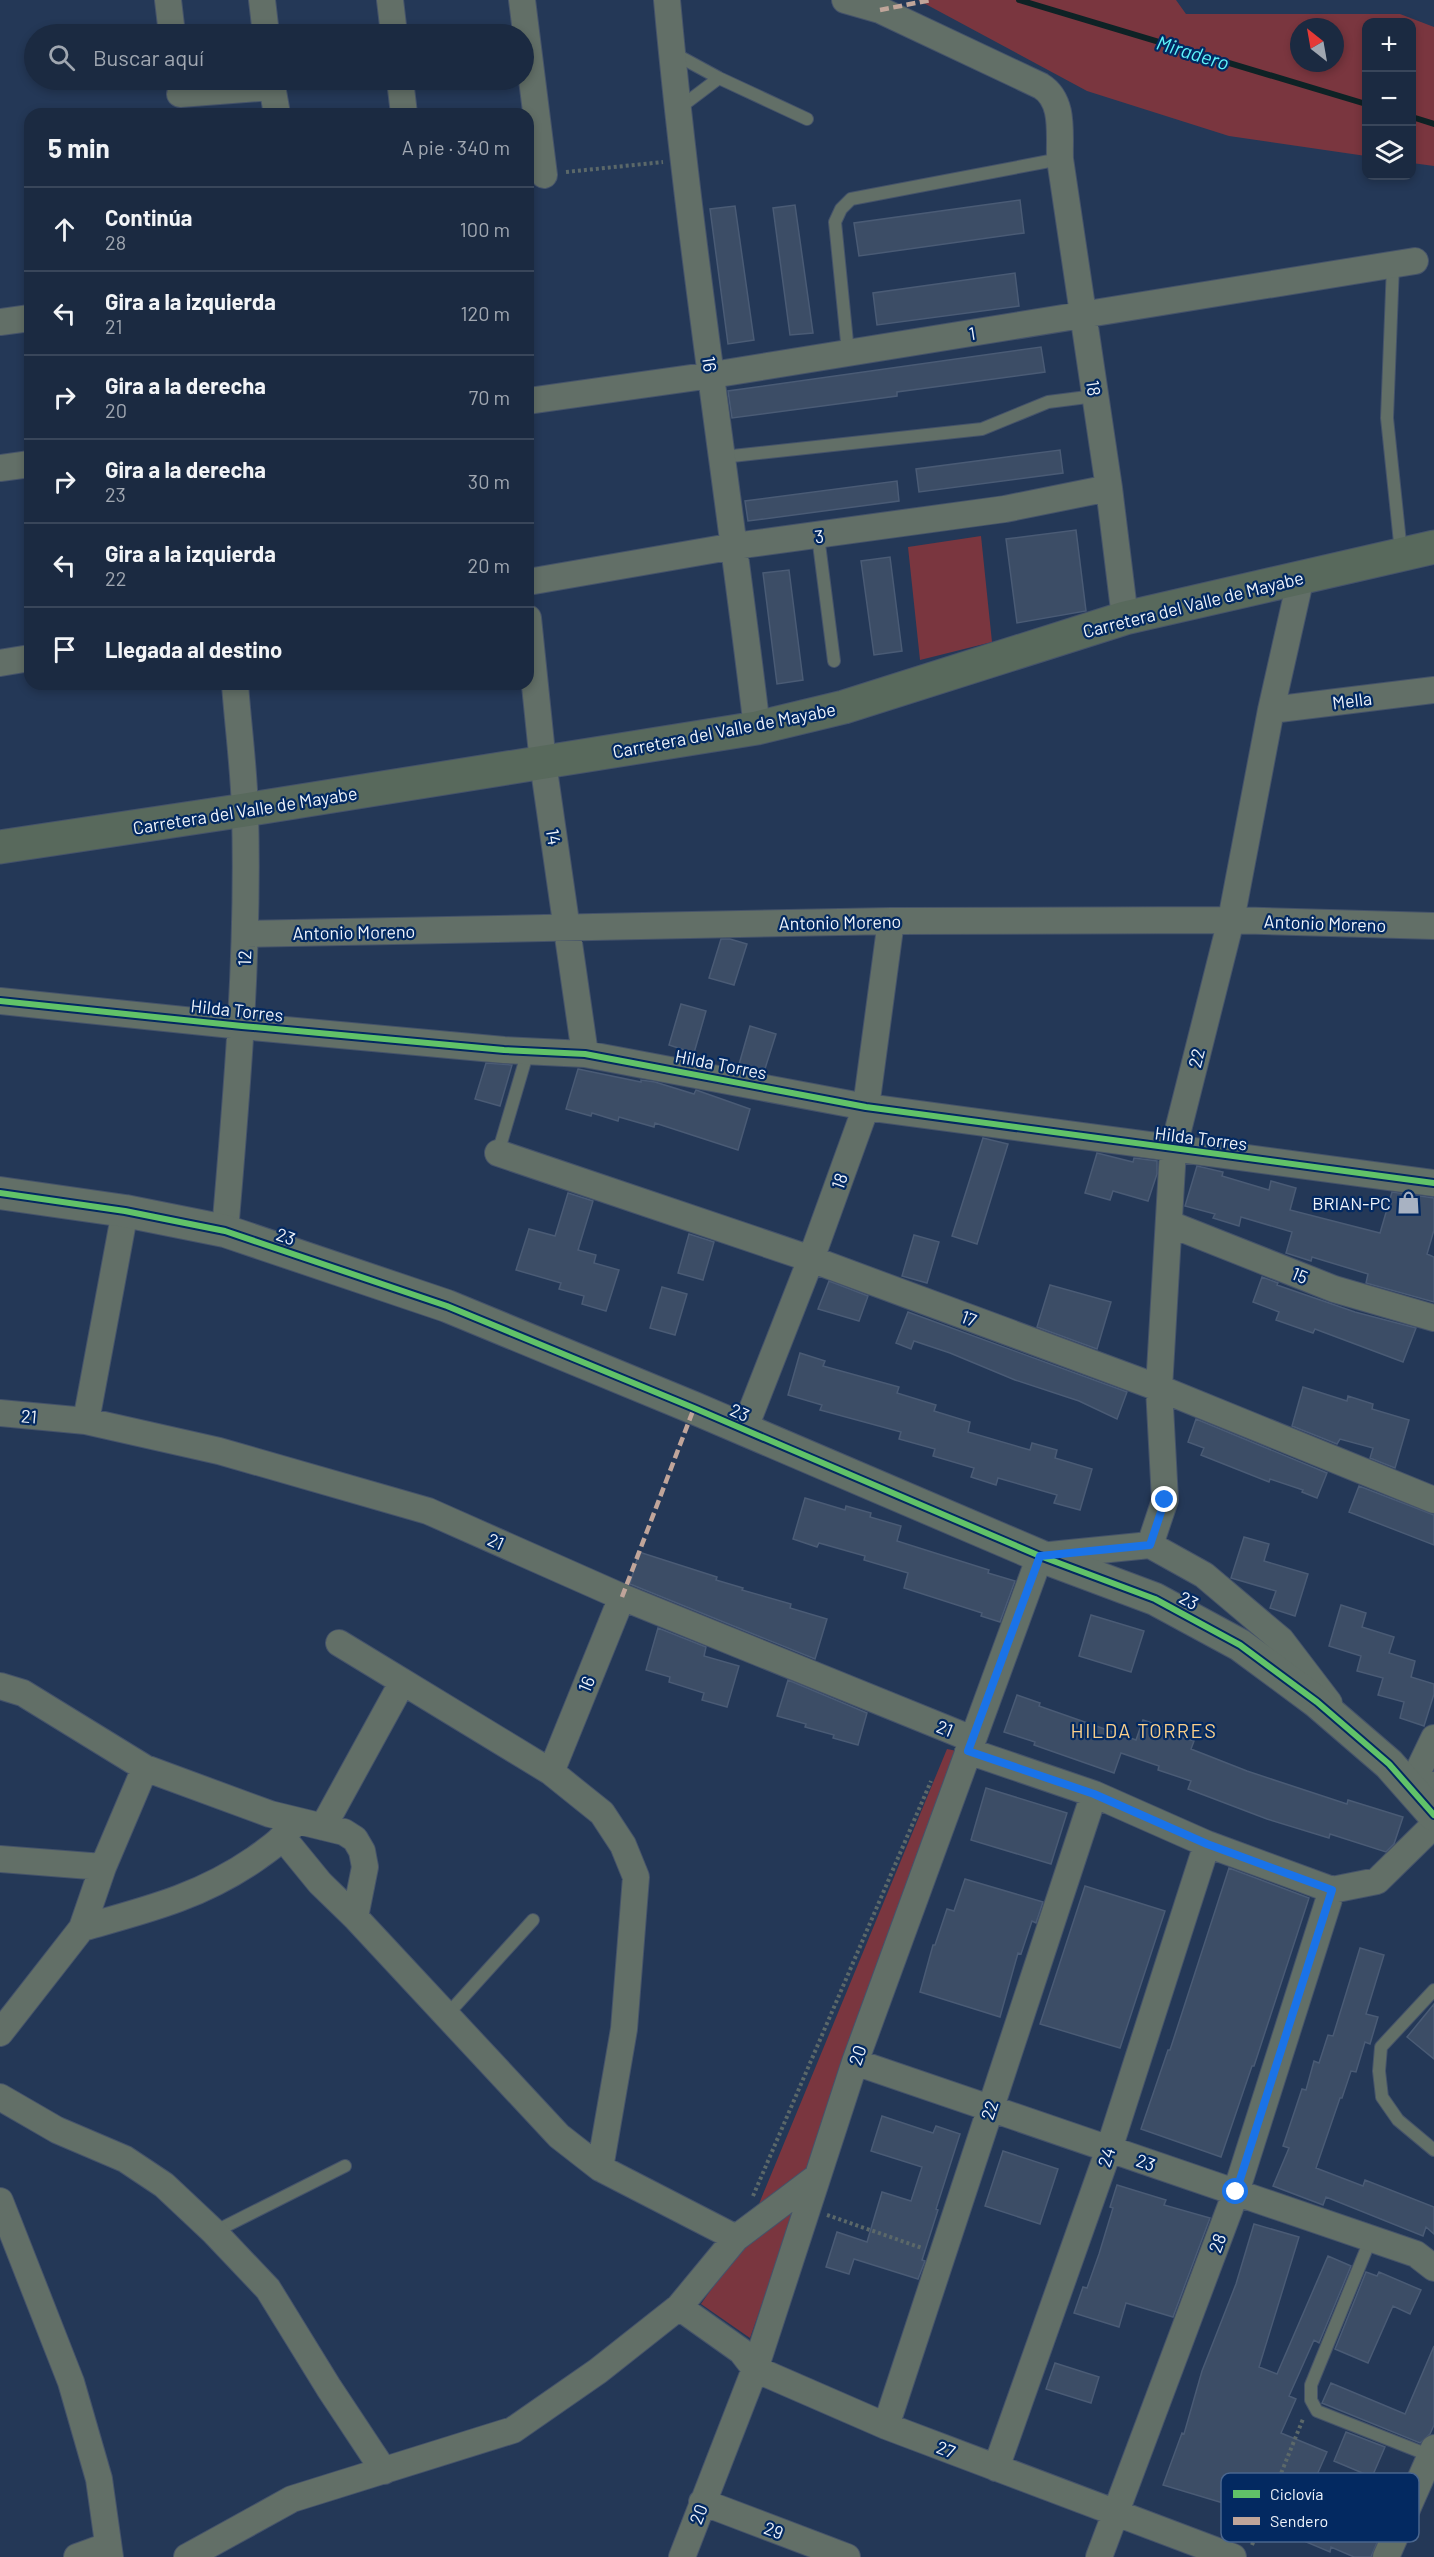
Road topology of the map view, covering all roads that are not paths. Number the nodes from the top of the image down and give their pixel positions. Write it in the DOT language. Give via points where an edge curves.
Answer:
graph roads {
  1 [pos="168,0"];
  2 [pos="262,0"];
  3 [pos="390,0"];
  4 [pos="522,0"];
  5 [pos="667,0"];
  6 [pos="845,0"];
  7 [pos="171,24"];
  8 [pos="265,24"];
  9 [pos="393,24"];
  10 [pos="525,24"];
  11 [pos="672,52"];
  12 [pos="719,78"];
  13 [pos="222,90"];
  14 [pos="273,90"];
  15 [pos="401,90"];
  16 [pos="533,90"];
  17 [pos="180,96"];
  18 [pos="276,108"];
  19 [pos="403,108"];
  20 [pos="678,109"];
  21 [pos="807,119"];
  22 [pos="1060,159"];
  23 [pos="544,175"];
  24 [pos="1404,263"];
  25 [pos="1084,315"];
  26 [pos="24,319"];
  27 [pos="0,322"];
  28 [pos="848,352"];
  29 [pos="712,375"];
  30 [pos="1095,396"];
  31 [pos="534,400"];
  32 [pos="723,457"];
  33 [pos="24,465"];
  34 [pos="0,468"];
  35 [pos="1109,488"];
  36 [pos="818,536"];
  37 [pos="735,546"];
  38 [pos="1434,547"];
  39 [pos="1401,554"];
  40 [pos="1300,577"];
  41 [pos="534,581"];
  42 [pos="1125,618"];
  43 [pos="24,659"];
  44 [pos="834,661"];
  45 [pos="0,663"];
  46 [pos="534,676"];
  47 [pos="235,690"];
  48 [pos="1434,690"];
  49 [pos="1271,710"];
  50 [pos="757,728"];
  51 [pos="543,764"];
  52 [pos="245,810"];
  53 [pos="0,847"];
  54 [pos="1231,920"];
  55 [pos="891,921"];
  56 [pos="1434,926"];
  57 [pos="568,927"];
  58 [pos="245,934"];
  59 [pos="0,1000"];
  60 [pos="242,1026"];
  61 [pos="528,1051"];
  62 [pos="585,1054"];
  63 [pos="866,1107"];
  64 [pos="1173,1150"];
  65 [pos="498,1153"];
  66 [pos="1434,1183"];
  67 [pos="0,1193"];
  68 [pos="125,1211"];
  69 [pos="1170,1224"];
  70 [pos="225,1231"];
  71 [pos="811,1259"];
  72 [pos="1434,1318"];
  73 [pos="1159,1388"];
  74 [pos="0,1413"];
  75 [pos="86,1420"];
  76 [pos="744,1430"];
  77 [pos="1434,1500"];
  78 [pos="1150,1545"];
  79 [pos="1040,1556"];
  80 [pos="622,1596"];
  81 [pos="339,1643"];
  82 [pos="402,1683"];
  83 [pos="0,1686"];
  84 [pos="1349,1730"];
  85 [pos="1434,1738"];
  86 [pos="970,1745"];
  87 [pos="145,1768"];
  88 [pos="551,1772"];
  89 [pos="1422,1785"];
  90 [pos="1094,1794"];
  91 [pos="1434,1815"];
  92 [pos="1434,1825"];
  93 [pos="323,1827"];
  94 [pos="289,1829"];
  95 [pos="1207,1844"];
  96 [pos="0,1859"];
  97 [pos="103,1867"];
  98 [pos="1332,1890"];
  99 [pos="355,1917"];
  100 [pos="533,1920"];
  101 [pos="82,1928"];
  102 [pos="1434,1990"];
  103 [pos="446,2016"];
  104 [pos="0,2033"];
  105 [pos="855,2062"];
  106 [pos="0,2097"];
  107 [pos="990,2108"];
  108 [pos="1109,2149"];
  109 [pos="1434,2150"];
  110 [pos="345,2166"];
  111 [pos="600,2168"];
  112 [pos="817,2176"];
  113 [pos="1236,2192"];
  114 [pos="0,2201"];
  115 [pos="214,2232"];
  116 [pos="735,2238"];
  117 [pos="1371,2238"];
  118 [pos="1434,2268"];
  119 [pos="679,2307"];
  120 [pos="755,2369"];
  121 [pos="886,2426"];
  122 [pos="1432,2459"];
  123 [pos="996,2468"];
  124 [pos="384,2471"];
  125 [pos="1419,2487"];
  126 [pos="702,2502"];
  127 [pos="1116,2514"];
  128 [pos="1393,2542"];
  129 [pos="108,2552"];
  130 [pos="1242,2552"];
  131 [pos="77,2557"];
  132 [pos="187,2557"];
  133 [pos="681,2557"];
  134 [pos="847,2557"];
  135 [pos="1099,2557"];
  136 [pos="1386,2557"];
  1 -- 7 [label="street"];
  2 -- 8 [label="street"];
  3 -- 9 [label="street"];
  4 -- 10 [label="street"];
  5 -- 11 [label="street, 16"];
  6 -- 22 [label="street, 18" via="880,10 1050,92 1059,115"];
  11 -- 12 [label="lane"];
  11 -- 20 [label="street, 16"];
  12 -- 20 [label="lane"];
  12 -- 21 [label="lane"];
  13 -- 17 [label="street"];
  14 -- 18 [label="street"];
  15 -- 19 [label="street"];
  16 -- 23 [label="street"];
  20 -- 29 [label="street, 16"];
  22 -- 25 [label="street, 18"];
  22 -- 28 [label="lane" via="851,199 835,222"];
  24 -- 25 [label="street, 1"];
  24 -- 39 [label="lane" via="1387,418"];
  25 -- 28 [label="street, 1"];
  25 -- 30 [label="street, 18"];
  26 -- 27 [label="street"];
  28 -- 29 [label="street, 1"];
  29 -- 31 [label="street, 1"];
  29 -- 32 [label="street, 16"];
  30 -- 32 [label="lane" via="1048,402 982,429"];
  30 -- 35 [label="street, 18"];
  32 -- 37 [label="street, 16"];
  33 -- 34 [label="street"];
  35 -- 36 [label="street, 3" via="1005,509"];
  35 -- 42 [label="street, 18"];
  36 -- 37 [label="street, 3"];
  36 -- 44 [label="lane"];
  37 -- 41 [label="street, 3"];
  37 -- 50 [label="street, 16"];
  38 -- 39 [label="main road, Carretera del Valle de Mayabe"];
  39 -- 40 [label="main road, Carretera del Valle de Mayabe"];
  40 -- 42 [label="main road, Carretera del Valle de Mayabe"];
  40 -- 49 [label="street, 22"];
  42 -- 50 [label="main road, Carretera del Valle de Mayabe" via="844,707"];
  43 -- 45 [label="street"];
  46 -- 51 [label="street, 14"];
  47 -- 52 [label="street, 12"];
  48 -- 49 [label="street, Mella"];
  49 -- 54 [label="street, 22"];
  50 -- 51 [label="main road, Carretera del Valle de Mayabe"];
  51 -- 52 [label="main road, Carretera del Valle de Mayabe"];
  51 -- 57 [label="street, 14"];
  52 -- 53 [label="main road, Carretera del Valle de Mayabe"];
  52 -- 58 [label="street, 12"];
  54 -- 55 [label="street, Antonio Moreno"];
  54 -- 56 [label="street, Antonio Moreno"];
  54 -- 64 [label="street, 22"];
  55 -- 57 [label="street, Antonio Moreno"];
  55 -- 63 [label="street, 18"];
  57 -- 58 [label="street, Antonio Moreno"];
  57 -- 62 [label="street, 14"];
  58 -- 60 [label="street, 12"];
  59 -- 60 [label="street, Hilda Torres"];
  60 -- 61 [label="street, Hilda Torres"];
  60 -- 70 [label="street, 12"];
  61 -- 62 [label="street, Hilda Torres"];
  61 -- 65 [label="lane"];
  62 -- 63 [label="street, Hilda Torres"];
  63 -- 64 [label="street, Hilda Torres"];
  63 -- 71 [label="street, 18"];
  64 -- 66 [label="street, Hilda Torres"];
  64 -- 69 [label="street, 22"];
  65 -- 71 [label="street, 17"];
  67 -- 68 [label="street, 23"];
  68 -- 70 [label="street, 23"];
  68 -- 75 [label="street"];
  69 -- 72 [label="street, 15" via="1334,1289"];
  69 -- 73 [label="street, 22"];
  70 -- 76 [label="street, 23" via="447,1306"];
  71 -- 73 [label="street, 17"];
  71 -- 76 [label="street, 18"];
  73 -- 77 [label="street, 17"];
  73 -- 78 [label="street, 22" via="1165,1500"];
  74 -- 75 [label="street, 21"];
  75 -- 80 [label="street, 21" via="219,1451 428,1511"];
  76 -- 79 [label="street, 23"];
  78 -- 79 [label="street, 23"];
  78 -- 84 [label="street, 23" via="1204,1575 1281,1640"];
  79 -- 84 [label="street, 23" via="1155,1599 1240,1645"];
  79 -- 86 [label="street, 20"];
  80 -- 86 [label="street, 21"];
  80 -- 88 [label="street, 16"];
  81 -- 82 [label="street"];
  82 -- 88 [label="street"];
  82 -- 93 [label="street"];
  83 -- 87 [label="street" via="23,1693"];
  84 -- 89 [label="street, 23" via="1389,1764"];
  85 -- 89 [label="street"];
  86 -- 90 [label="street, 21"];
  86 -- 105 [label="street, 20"];
  87 -- 94 [label="street" via="270,1814"];
  87 -- 97 [label="street"];
  88 -- 111 [label="street" via="602,1813 623,1845 636,1877 624,2029"];
  89 -- 91 [label="street, 23"];
  90 -- 95 [label="street, 21"];
  90 -- 107 [label="street, 22"];
  92 -- 98 [label="street" via="1377,1881"];
  93 -- 94 [label="street"];
  93 -- 99 [label="street" via="344,1832 355,1839 362,1851 365,1867"];
  94 -- 99 [label="street" via="320,1883"];
  94 -- 101 [label="street" via="230,1876 178,1901"];
  95 -- 98 [label="street, 21"];
  95 -- 108 [label="street, 24"];
  96 -- 97 [label="street"];
  97 -- 101 [label="street"];
  98 -- 113 [label="street, 28"];
  99 -- 103 [label="street"];
  100 -- 103 [label="lane"];
  101 -- 104 [label="street"];
  102 -- 109 [label="lane" via="1381,2048 1379,2071 1382,2097 1398,2120"];
  103 -- 111 [label="street" via="559,2136"];
  105 -- 107 [label="street, 23"];
  105 -- 112 [label="street, 20"];
  106 -- 115 [label="street" via="57,2130 125,2159 164,2185"];
  107 -- 108 [label="street, 23"];
  107 -- 121 [label="street, 22"];
  108 -- 113 [label="street, 23"];
  108 -- 123 [label="street, 24"];
  110 -- 115 [label="lane"];
  111 -- 116 [label="street"];
  112 -- 116 [label="street"];
  112 -- 120 [label="street, 20"];
  113 -- 117 [label="street, 23"];
  113 -- 127 [label="street, 28"];
  114 -- 129 [label="street" via="71,2382 99,2479"];
  115 -- 124 [label="street" via="268,2289"];
  116 -- 119 [label="street"];
  117 -- 118 [label="street, 23" via="1416,2254"];
  117 -- 122 [label="lane" via="1311,2385 1311,2400 1317,2411"];
  119 -- 120 [label="street, 27" via="741,2351"];
  119 -- 124 [label="street" via="598,2371 513,2430"];
  120 -- 121 [label="street, 27"];
  120 -- 126 [label="street, 20"];
  121 -- 123 [label="street, 27"];
  122 -- 125 [label="street"];
  123 -- 127 [label="street, 27"];
  124 -- 132 [label="street" via="292,2499"];
  126 -- 133 [label="street, 20"];
  126 -- 134 [label="street, 29"];
  127 -- 130 [label="street, 27"];
  127 -- 135 [label="street, 28"];
  128 -- 136 [label="street"];
  129 -- 131 [label="street"];
}
